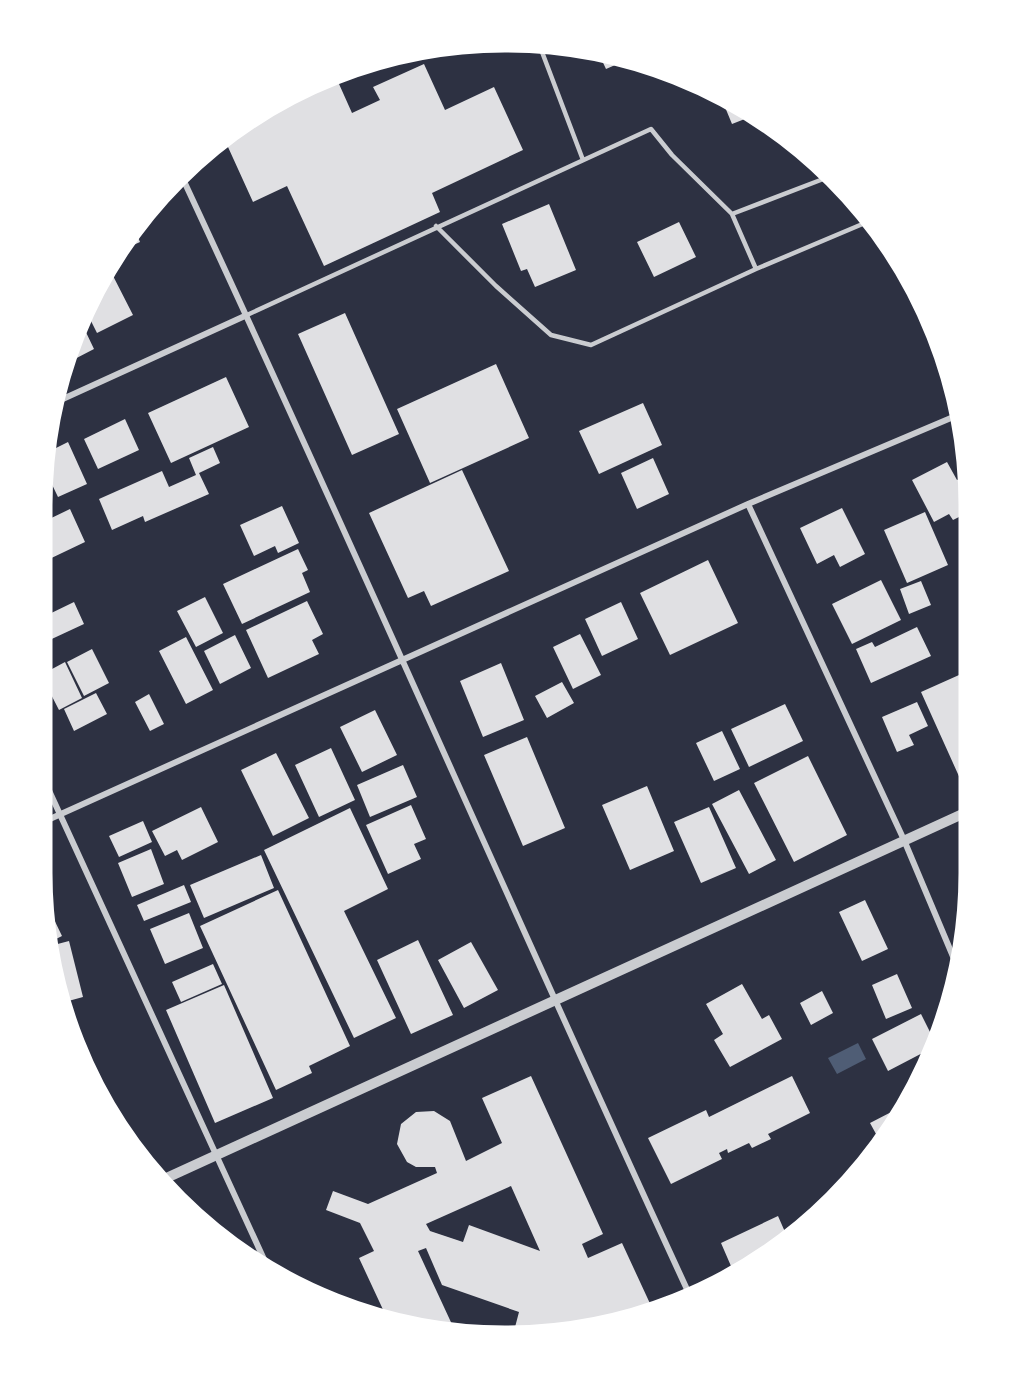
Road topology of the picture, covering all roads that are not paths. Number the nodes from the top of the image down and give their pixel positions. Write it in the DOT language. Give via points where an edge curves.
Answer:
graph roads {
  1 [pos="542,53"];
  2 [pos="583,160"];
  3 [pos="823,180"];
  4 [pos="185,183"];
  5 [pos="732,214"];
  6 [pos="862,224"];
  7 [pos="436,226"];
  8 [pos="756,269"];
  9 [pos="247,315"];
  10 [pos="64,399"];
  11 [pos="951,418"];
  12 [pos="748,504"];
  13 [pos="403,658"];
  14 [pos="51,796"];
  15 [pos="60,814"];
  16 [pos="960,815"];
  17 [pos="51,818"];
  18 [pos="904,840"];
  19 [pos="952,954"];
  20 [pos="553,1000"];
  21 [pos="217,1155"];
  22 [pos="169,1177"];
  23 [pos="263,1256"];
  24 [pos="687,1289"];
  1 -- 2 [label="lane"];
  2 -- 5 [label="lane" via="651,129"];
  2 -- 7 [label="lane"];
  3 -- 5 [label="lane"];
  4 -- 9 [label="street"];
  5 -- 8 [label="lane"];
  6 -- 8 [label="lane"];
  7 -- 8 [label="lane" via="551,334 591,345"];
  7 -- 9 [label="lane"];
  9 -- 10 [label="street"];
  9 -- 13 [label="street"];
  11 -- 12 [label="street"];
  12 -- 13 [label="street"];
  12 -- 18 [label="street"];
  13 -- 15 [label="street"];
  13 -- 20 [label="street"];
  14 -- 15 [label="street"];
  15 -- 17 [label="street"];
  15 -- 21 [label="street"];
  16 -- 18 [label="street"];
  18 -- 19 [label="street"];
  18 -- 20 [label="street"];
  20 -- 21 [label="street"];
  20 -- 24 [label="street"];
  21 -- 22 [label="street"];
  21 -- 23 [label="street"];
}
